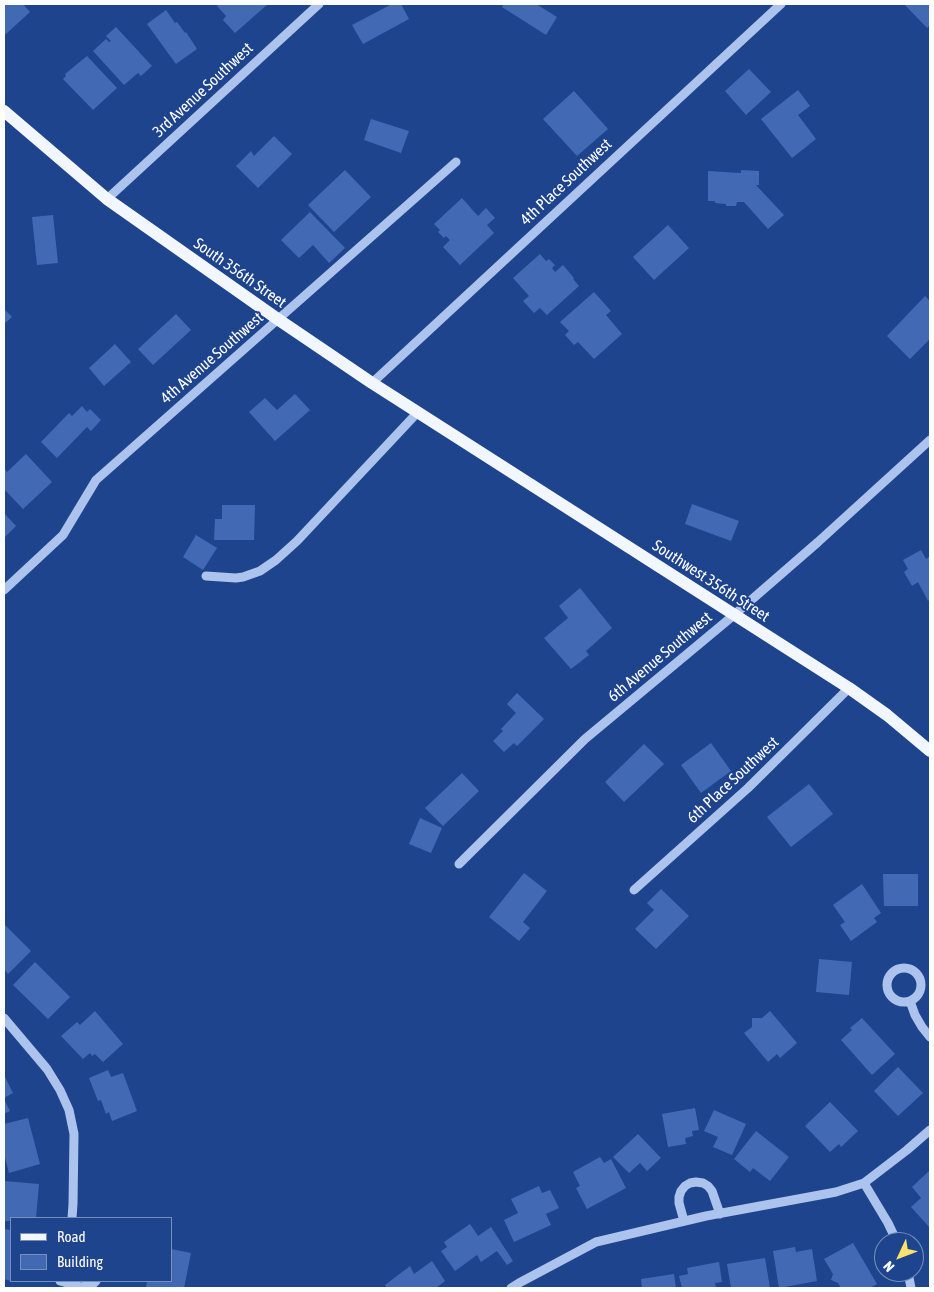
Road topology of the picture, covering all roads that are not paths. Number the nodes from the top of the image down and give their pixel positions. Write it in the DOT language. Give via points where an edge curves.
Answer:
graph roads {
  1 [pos="319,4"];
  2 [pos="781,4"];
  3 [pos="4,111"];
  4 [pos="456,162"];
  5 [pos="107,199"];
  6 [pos="279,320"];
  7 [pos="372,383"];
  8 [pos="418,412"];
  9 [pos="930,440"];
  10 [pos="470,445"];
  11 [pos="206,576"];
  12 [pos="4,590"];
  13 [pos="734,615"];
  14 [pos="849,688"];
  15 [pos="930,751"];
  16 [pos="459,864"];
  17 [pos="634,890"];
  18 [pos="910,1001"];
  19 [pos="4,1018"];
  20 [pos="930,1037"];
  21 [pos="930,1130"];
  22 [pos="864,1183"];
  23 [pos="720,1214"];
  24 [pos="72,1217"];
  25 [pos="684,1221"];
  26 [pos="892,1232"];
  27 [pos="64,1282"];
  28 [pos="94,1282"];
  29 [pos="511,1288"];
  1 -- 5 [label="street, 3rd Avenue Southwest"];
  2 -- 7 [label="street, 4th Place Southwest"];
  3 -- 5 [label="main road, South 356th Street"];
  4 -- 6 [label="street, 4th Avenue Southwest"];
  5 -- 6 [label="main road, South 356th Street"];
  6 -- 7 [label="main road, South 356th Street"];
  6 -- 12 [label="street, 4th Avenue Southwest" via="96,480 63,535"];
  7 -- 8 [label="main road, South 356th Street"];
  8 -- 10 [label="main road, South 356th Street"];
  8 -- 11 [label="street" via="276,560 243,577"];
  9 -- 13 [label="street, 6th Avenue Southwest"];
  10 -- 13 [label="main road, Southwest 356th Street"];
  13 -- 14 [label="main road, Southwest 356th Street"];
  13 -- 16 [label="street, 6th Avenue Southwest" via="585,739"];
  14 -- 15 [label="main road, Southwest 356th Street"];
  14 -- 17 [label="street, 6th Place Southwest" via="748,788"];
  18 -- 20 [label="street"];
  19 -- 24 [label="street" via="47,1069 69,1110 74,1134"];
  21 -- 22 [label="street"];
  22 -- 23 [label="street" via="836,1192"];
  22 -- 26 [label="street"];
  23 -- 25 [label="street"];
  23 -- 25 [label="street" via="708,1186 690,1183 679,1197"];
  25 -- 29 [label="street" via="596,1242"];
  27 -- 28 [label="street" via="81,1287"];
}
